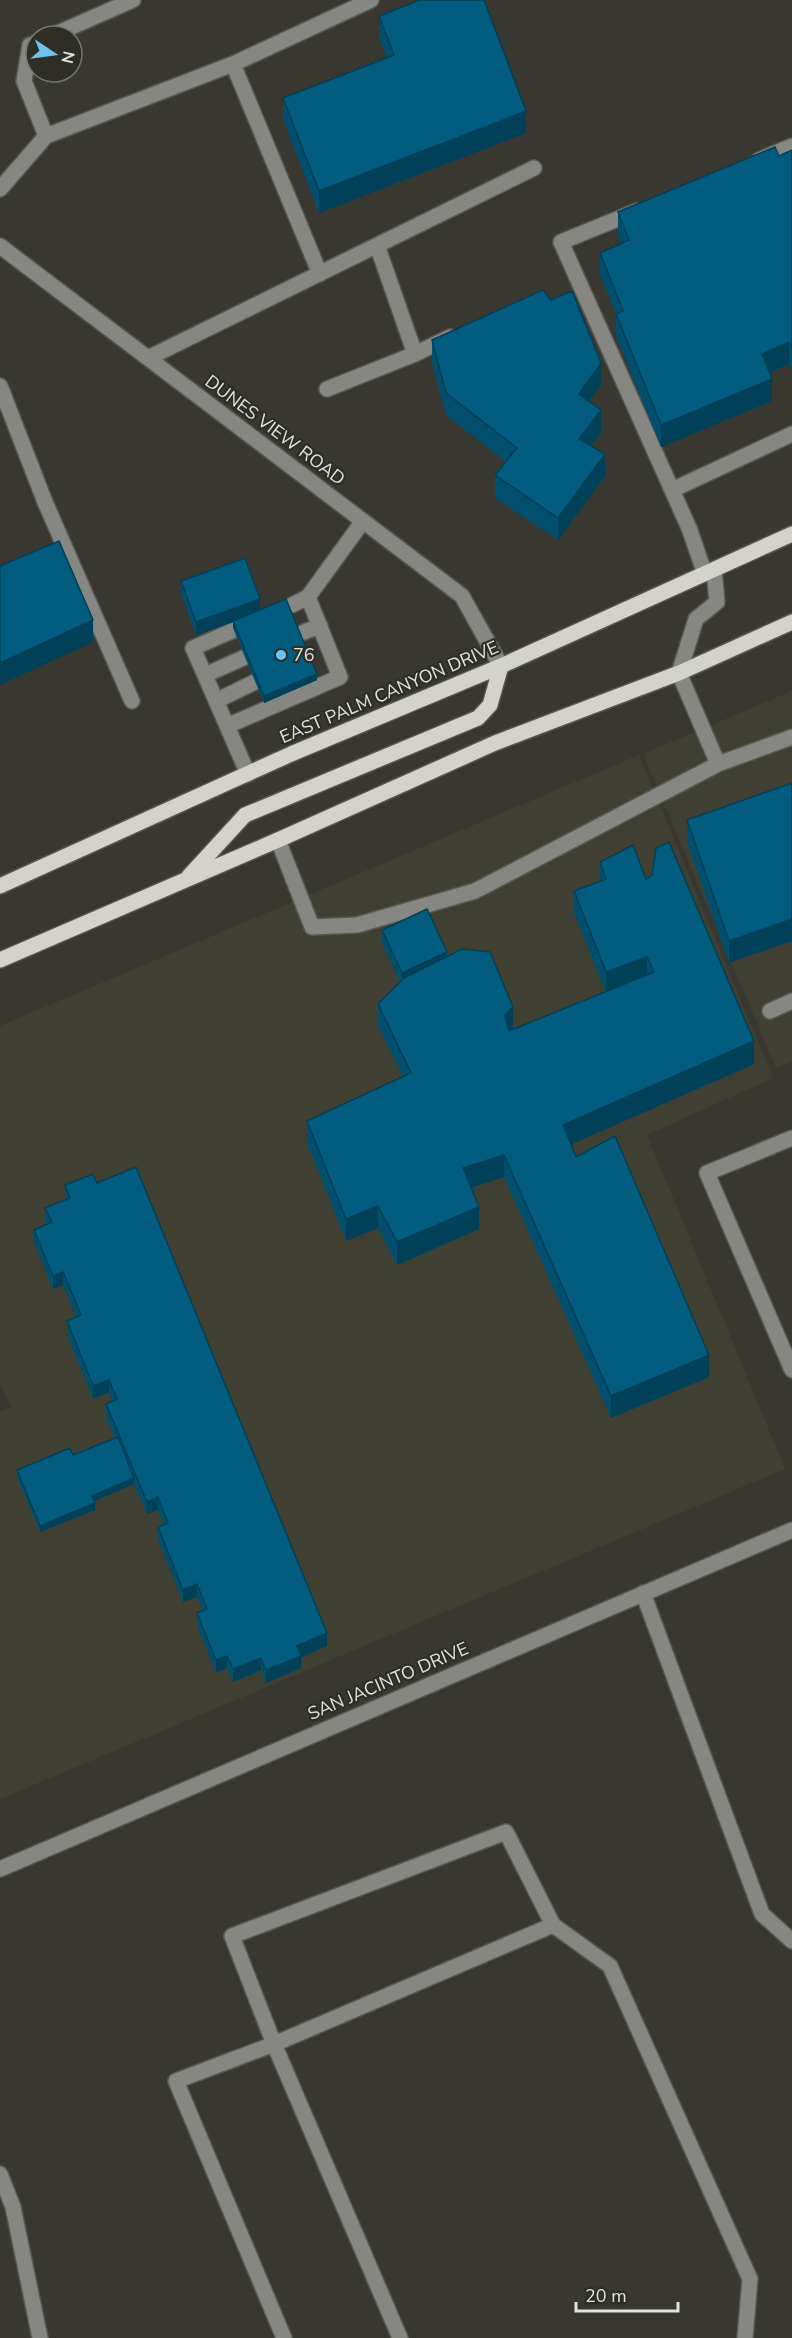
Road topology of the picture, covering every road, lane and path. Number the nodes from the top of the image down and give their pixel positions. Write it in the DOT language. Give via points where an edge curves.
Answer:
graph roads {
  1 [pos="133,0"];
  2 [pos="371,0"];
  3 [pos="78,24"];
  4 [pos="233,64"];
  5 [pos="25,84"];
  6 [pos="46,136"];
  7 [pos="792,146"];
  8 [pos="748,164"];
  9 [pos="534,168"];
  10 [pos="0,189"];
  11 [pos="649,206"];
  12 [pos="377,245"];
  13 [pos="0,246"];
  14 [pos="320,274"];
  15 [pos="466,330"];
  16 [pos="415,354"];
  17 [pos="148,358"];
  18 [pos="0,386"];
  19 [pos="327,389"];
  20 [pos="792,434"];
  21 [pos="672,490"];
  22 [pos="363,521"];
  23 [pos="792,534"];
  24 [pos="710,572"];
  25 [pos="308,597"];
  26 [pos="292,605"];
  27 [pos="792,621"];
  28 [pos="320,626"];
  29 [pos="241,627"];
  30 [pos="304,632"];
  31 [pos="252,654"];
  32 [pos="501,666"];
  33 [pos="679,673"];
  34 [pos="205,675"];
  35 [pos="261,679"];
  36 [pos="132,701"];
  37 [pos="216,701"];
  38 [pos="227,726"];
  39 [pos="792,737"];
  40 [pos="718,764"];
  41 [pos="248,774"];
  42 [pos="278,840"];
  43 [pos="185,881"];
  44 [pos="0,886"];
  45 [pos="0,960"];
  46 [pos="792,1000"];
  47 [pos="770,1011"];
  48 [pos="792,1138"];
  49 [pos="792,1370"];
  50 [pos="792,1530"];
  51 [pos="643,1593"];
  52 [pos="0,1869"];
  53 [pos="553,1925"];
  54 [pos="792,1941"];
  55 [pos="274,2044"];
  56 [pos="0,2174"];
  57 [pos="40,2338"];
  58 [pos="284,2338"];
  59 [pos="400,2338"];
  60 [pos="745,2338"];
  1 -- 3 [label="street"];
  2 -- 4 [label="street"];
  4 -- 6 [label="street"];
  4 -- 14 [label="street"];
  5 -- 6 [label="street"];
  6 -- 10 [label="street"];
  7 -- 8 [label="street"];
  9 -- 12 [label="street"];
  11 -- 21 [label="street" via="561,242"];
  12 -- 14 [label="street"];
  12 -- 16 [label="street"];
  13 -- 17 [label="street, DUNES VIEW ROAD"];
  14 -- 17 [label="street"];
  15 -- 16 [label="street"];
  16 -- 19 [label="street"];
  17 -- 22 [label="street, DUNES VIEW ROAD"];
  18 -- 36 [label="street"];
  20 -- 21 [label="street"];
  21 -- 24 [label="street"];
  22 -- 25 [label="street"];
  22 -- 32 [label="street, DUNES VIEW ROAD" via="462,596"];
  23 -- 24 [label="main road, EAST PALM CANYON DRIVE"];
  24 -- 32 [label="main road, EAST PALM CANYON DRIVE"];
  24 -- 33 [label="street" via="717,602 696,619"];
  25 -- 26 [label="street"];
  25 -- 28 [label="street"];
  27 -- 33 [label="main road"];
  28 -- 30 [label="street"];
  28 -- 38 [label="street" via="323,654 340,677"];
  29 -- 34 [label="street" via="193,648"];
  31 -- 34 [label="street"];
  32 -- 41 [label="main road, EAST PALM CANYON DRIVE"];
  32 -- 43 [label="main road" via="490,705 478,718 245,815"];
  33 -- 40 [label="street"];
  33 -- 42 [label="main road" via="495,743"];
  34 -- 37 [label="street"];
  35 -- 37 [label="street"];
  37 -- 38 [label="street"];
  38 -- 41 [label="street"];
  39 -- 40 [label="street"];
  40 -- 42 [label="street" via="475,891 357,925 312,927"];
  41 -- 44 [label="main road, EAST PALM CANYON DRIVE"];
  42 -- 43 [label="main road"];
  43 -- 45 [label="main road"];
  46 -- 47 [label="street"];
  48 -- 49 [label="street" via="707,1173"];
  50 -- 51 [label="street, SAN JACINTO DRIVE"];
  51 -- 52 [label="street, SAN JACINTO DRIVE"];
  51 -- 54 [label="street" via="762,1914"];
  53 -- 55 [label="street"];
  53 -- 55 [label="street" via="506,1832 232,1936"];
  53 -- 60 [label="street" via="610,1966 750,2279"];
  55 -- 58 [label="street" via="176,2080"];
  55 -- 59 [label="street"];
  56 -- 57 [label="street" via="13,2207"];
}
